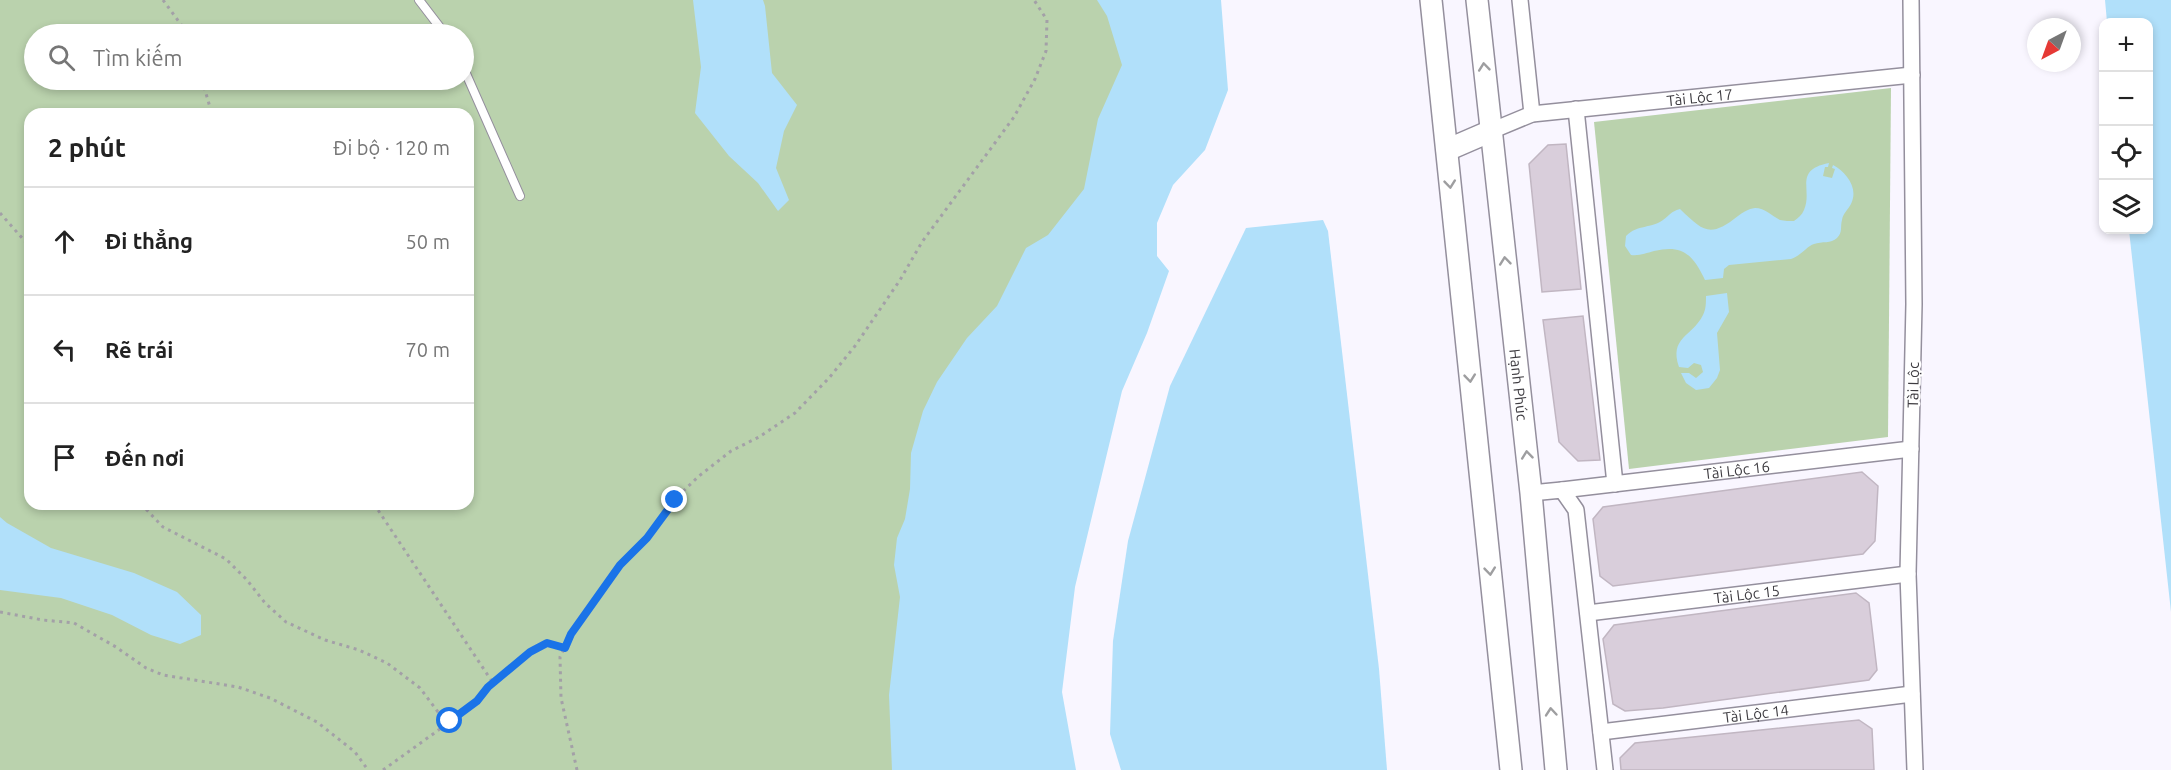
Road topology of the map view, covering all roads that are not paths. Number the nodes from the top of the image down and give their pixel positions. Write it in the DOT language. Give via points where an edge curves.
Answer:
graph roads {
  1 [pos="419,0"];
  2 [pos="1431,0"];
  3 [pos="1477,0"];
  4 [pos="1520,0"];
  5 [pos="1911,0"];
  6 [pos="437,24"];
  7 [pos="1912,75"];
  8 [pos="473,90"];
  9 [pos="1576,110"];
  10 [pos="1533,114"];
  11 [pos="1491,131"];
  12 [pos="1447,150"];
  13 [pos="520,196"];
  14 [pos="1911,449"];
  15 [pos="1615,484"];
  16 [pos="1562,490"];
  17 [pos="1531,493"];
  18 [pos="1908,574"];
  19 [pos="1587,613"];
  20 [pos="1912,694"];
  21 [pos="1601,732"];
  22 [pos="1510,770"];
  23 [pos="1556,770"];
  24 [pos="1605,770"];
  25 [pos="1915,770"];
  1 -- 6 [label="lane"];
  2 -- 12 [label="street"];
  11 -- 3 [label="street, Hạnh Phúc, one-way"];
  4 -- 10 [label="street"];
  5 -- 7 [label="street, Tài Lộc"];
  7 -- 9 [label="street, Tài Lộc 17"];
  7 -- 14 [label="street, Tài Lộc"];
  8 -- 13 [label="lane"];
  9 -- 10 [label="street, Tài Lộc 17"];
  9 -- 15 [label="street"];
  10 -- 11 [label="street, Tài Lộc 17"];
  11 -- 12 [label="street"];
  17 -- 11 [label="street, Hạnh Phúc, one-way"];
  12 -- 22 [label="street, one-way"];
  14 -- 15 [label="street, Tài Lộc 16"];
  14 -- 18 [label="street, Tài Lộc"];
  15 -- 16 [label="street, Tài Lộc 16"];
  16 -- 17 [label="street, Tài Lộc 16"];
  16 -- 19 [label="street" via="1576,510"];
  23 -- 17 [label="street, Hạnh Phúc, one-way"];
  18 -- 19 [label="street, Tài Lộc 15"];
  18 -- 20 [label="street, Tài Lộc"];
  19 -- 21 [label="street"];
  20 -- 21 [label="street, Tài Lộc 14"];
  20 -- 25 [label="street, Tài Lộc"];
  21 -- 24 [label="street"];
}
